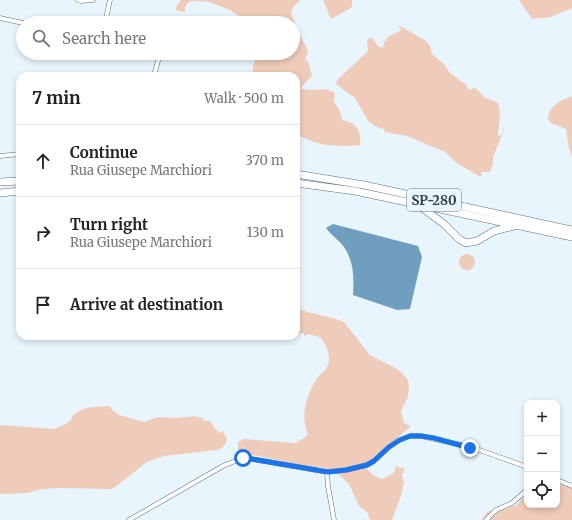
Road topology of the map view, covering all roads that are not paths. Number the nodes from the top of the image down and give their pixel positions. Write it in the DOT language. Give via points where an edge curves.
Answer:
graph roads {
  1 [pos="78,0"];
  2 [pos="93,0"];
  3 [pos="110,0"];
  4 [pos="106,16"];
  5 [pos="0,18"];
  6 [pos="16,21"];
  7 [pos="158,60"];
  8 [pos="155,72"];
  9 [pos="16,154"];
  10 [pos="0,156"];
  11 [pos="300,175"];
  12 [pos="16,181"];
  13 [pos="0,182"];
  14 [pos="300,184"];
  15 [pos="16,191"];
  16 [pos="1,193"];
  17 [pos="419,205"];
  18 [pos="516,226"];
  19 [pos="572,230"];
  20 [pos="572,237"];
  21 [pos="524,466"];
  22 [pos="328,472"];
  23 [pos="560,481"];
  24 [pos="572,486"];
  25 [pos="524,493"];
  26 [pos="129,520"];
  27 [pos="334,520"];
  28 [pos="486,520"];
  1 -- 2 [label="street"];
  3 -- 4 [label="street"];
  5 -- 6 [label="street"];
  7 -- 8 [label="street"];
  9 -- 10 [label="street"];
  11 -- 19 [label="highway, SP-280" via="364,185"];
  12 -- 13 [label="highway"];
  14 -- 17 [label="highway, SP-280" via="355,191"];
  15 -- 16 [label="highway"];
  17 -- 18 [label="highway, SP-280"];
  17 -- 18 [label="highway" via="466,243 477,241 494,231"];
  18 -- 20 [label="highway, SP-280"];
  21 -- 22 [label="street" via="434,438 410,436 389,447 367,465"];
  22 -- 26 [label="street" via="243,458 223,466"];
  22 -- 27 [label="street"];
  23 -- 24 [label="street"];
  25 -- 28 [label="street" via="512,503 496,510"];
}
